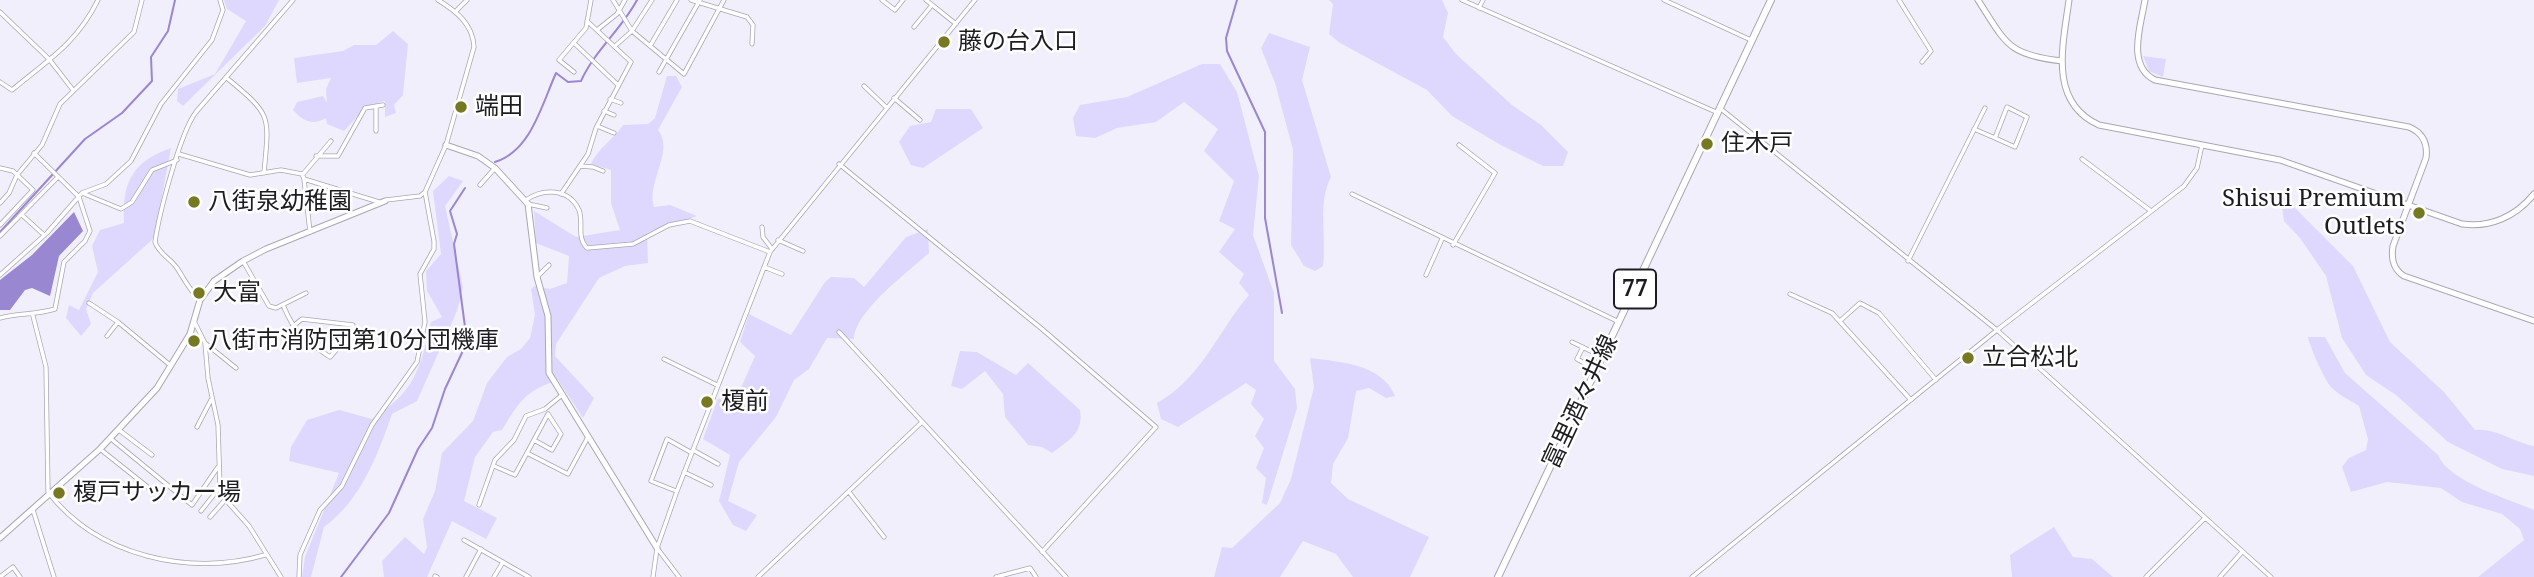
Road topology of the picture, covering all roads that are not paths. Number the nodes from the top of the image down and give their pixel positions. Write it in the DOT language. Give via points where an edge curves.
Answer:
graph roads {
  1 [pos="98,0"];
  2 [pos="142,0"];
  3 [pos="220,0"];
  4 [pos="293,0"];
  5 [pos="438,0"];
  6 [pos="467,0"];
  7 [pos="591,0"];
  8 [pos="613,0"];
  9 [pos="625,0"];
  10 [pos="652,0"];
  11 [pos="677,0"];
  12 [pos="691,0"];
  13 [pos="724,0"];
  14 [pos="883,0"];
  15 [pos="904,0"];
  16 [pos="926,0"];
  17 [pos="975,0"];
  18 [pos="1462,0"];
  19 [pos="1483,0"];
  20 [pos="1664,0"];
  21 [pos="1771,0"];
  22 [pos="1899,0"];
  23 [pos="1978,0"];
  24 [pos="2069,0"];
  25 [pos="2145,0"];
  26 [pos="699,1"];
  27 [pos="932,5"];
  28 [pos="1479,8"];
  29 [pos="722,9"];
  30 [pos="619,10"];
  31 [pos="456,11"];
  32 [pos="0,12"];
  33 [pos="587,20"];
  34 [pos="956,24"];
  35 [pos="914,27"];
  36 [pos="597,30"];
  37 [pos="632,31"];
  38 [pos="1752,41"];
  39 [pos="574,43"];
  40 [pos="752,44"];
  41 [pos="650,46"];
  42 [pos="615,47"];
  43 [pos="49,60"];
  44 [pos="666,60"];
  45 [pos="2062,61"];
  46 [pos="1922,62"];
  47 [pos="574,72"];
  48 [pos="659,72"];
  49 [pos="228,79"];
  50 [pos="0,82"];
  51 [pos="618,85"];
  52 [pos="864,86"];
  53 [pos="73,90"];
  54 [pos="610,99"];
  55 [pos="894,99"];
  56 [pos="621,103"];
  57 [pos="383,105"];
  58 [pos="376,106"];
  59 [pos="886,107"];
  60 [pos="1984,108"];
  61 [pos="604,111"];
  62 [pos="1719,111"];
  63 [pos="614,115"];
  64 [pos="920,120"];
  65 [pos="597,126"];
  66 [pos="1974,129"];
  67 [pos="376,131"];
  68 [pos="614,133"];
  69 [pos="1995,138"];
  70 [pos="331,141"];
  71 [pos="446,145"];
  72 [pos="1459,145"];
  73 [pos="2202,145"];
  74 [pos="34,153"];
  75 [pos="179,154"];
  76 [pos="316,156"];
  77 [pos="2082,159"];
  78 [pos="177,160"];
  79 [pos="839,164"];
  80 [pos="580,166"];
  81 [pos="0,168"];
  82 [pos="495,168"];
  83 [pos="603,172"];
  84 [pos="264,173"];
  85 [pos="17,174"];
  86 [pos="303,176"];
  87 [pos="57,178"];
  88 [pos="480,185"];
  89 [pos="425,192"];
  90 [pos="561,194"];
  91 [pos="1352,194"];
  92 [pos="2534,194"];
  93 [pos="80,195"];
  94 [pos="382,202"];
  95 [pos="527,202"];
  96 [pos="0,203"];
  97 [pos="2408,205"];
  98 [pos="547,208"];
  99 [pos="2151,211"];
  100 [pos="22,215"];
  101 [pos="0,225"];
  102 [pos="762,227"];
  103 [pos="310,233"];
  104 [pos="0,236"];
  105 [pos="44,236"];
  106 [pos="1441,239"];
  107 [pos="778,240"];
  108 [pos="1453,245"];
  109 [pos="771,251"];
  110 [pos="803,251"];
  111 [pos="243,261"];
  112 [pos="1908,261"];
  113 [pos="549,265"];
  114 [pos="764,267"];
  115 [pos="1,273"];
  116 [pos="782,274"];
  117 [pos="1426,275"];
  118 [pos="537,277"];
  119 [pos="306,293"];
  120 [pos="1790,294"];
  121 [pos="200,300"];
  122 [pos="89,303"];
  123 [pos="283,305"];
  124 [pos="33,316"];
  125 [pos="0,318"];
  126 [pos="194,321"];
  127 [pos="1839,321"];
  128 [pos="2534,321"];
  129 [pos="118,322"];
  130 [pos="1619,322"];
  131 [pos="292,327"];
  132 [pos="1997,330"];
  133 [pos="839,332"];
  134 [pos="107,335"];
  135 [pos="1572,341"];
  136 [pos="205,344"];
  137 [pos="1583,347"];
  138 [pos="1603,357"];
  139 [pos="664,359"];
  140 [pos="172,366"];
  141 [pos="236,368"];
  142 [pos="1597,370"];
  143 [pos="1936,380"];
  144 [pos="717,385"];
  145 [pos="562,395"];
  146 [pos="212,398"];
  147 [pos="1911,400"];
  148 [pos="545,409"];
  149 [pos="548,414"];
  150 [pos="922,422"];
  151 [pos="197,426"];
  152 [pos="119,429"];
  153 [pos="588,437"];
  154 [pos="110,438"];
  155 [pos="534,440"];
  156 [pos="100,449"];
  157 [pos="692,451"];
  158 [pos="527,453"];
  159 [pos="152,455"];
  160 [pos="718,464"];
  161 [pos="220,465"];
  162 [pos="493,465"];
  163 [pos="684,472"];
  164 [pos="710,485"];
  165 [pos="220,487"];
  166 [pos="677,491"];
  167 [pos="154,492"];
  168 [pos="849,492"];
  169 [pos="50,495"];
  170 [pos="225,499"];
  171 [pos="479,505"];
  172 [pos="33,510"];
  173 [pos="201,511"];
  174 [pos="211,517"];
  175 [pos="2205,518"];
  176 [pos="884,537"];
  177 [pos="0,538"];
  178 [pos="464,540"];
  179 [pos="657,548"];
  180 [pos="481,549"];
  181 [pos="1042,552"];
  182 [pos="2242,552"];
  183 [pos="265,555"];
  184 [pos="131,558"];
  185 [pos="503,562"];
  186 [pos="243,567"];
  187 [pos="0,569"];
  188 [pos="1017,571"];
  189 [pos="2,575"];
  190 [pos="519,575"];
  191 [pos="20,577"];
  192 [pos="54,577"];
  193 [pos="281,577"];
  194 [pos="299,577"];
  195 [pos="466,577"];
  196 [pos="494,577"];
  197 [pos="528,577"];
  198 [pos="653,577"];
  199 [pos="679,577"];
  200 [pos="758,577"];
  201 [pos="996,577"];
  202 [pos="1019,577"];
  203 [pos="1036,577"];
  204 [pos="1066,577"];
  205 [pos="1499,577"];
  206 [pos="1692,577"];
  207 [pos="2146,577"];
  208 [pos="2220,577"];
  209 [pos="2271,577"];
  1 -- 43 [label="street" via="87,24 66,49"];
  2 -- 53 [label="street" via="134,32"];
  3 -- 93 [label="street" via="223,10 212,40 161,104 131,161 106,184"];
  4 -- 49 [label="street"];
  5 -- 31 [label="street"];
  6 -- 31 [label="street"];
  7 -- 33 [label="street"];
  8 -- 30 [label="street"];
  9 -- 30 [label="street"];
  10 -- 37 [label="street"];
  11 -- 41 [label="street"];
  12 -- 26 [label="street"];
  13 -- 29 [label="street"];
  14 -- 15 [label="street" via="895,10"];
  16 -- 27 [label="street"];
  17 -- 34 [label="street"];
  18 -- 28 [label="street"];
  19 -- 28 [label="street"];
  20 -- 38 [label="street"];
  21 -- 38 [label="main road, 富里酒々井線 / 77"];
  22 -- 46 [label="street" via="1931,51"];
  23 -- 45 [label="street" via="2012,49"];
  24 -- 45 [label="street"];
  25 -- 97 [label="street" via="2138,61 2155,80 2409,127 2419,133 2426,158"];
  26 -- 29 [label="street"];
  26 -- 44 [label="street"];
  27 -- 34 [label="street"];
  27 -- 35 [label="street"];
  28 -- 62 [label="street"];
  29 -- 40 [label="street" via="747,17 753,24"];
  29 -- 44 [label="street" via="684,74"];
  30 -- 36 [label="street"];
  30 -- 37 [label="street"];
  31 -- 71 [label="street" via="470,30 474,47"];
  32 -- 43 [label="street"];
  33 -- 36 [label="street"];
  33 -- 39 [label="street"];
  34 -- 55 [label="street"];
  36 -- 42 [label="street"];
  37 -- 41 [label="street"];
  37 -- 42 [label="street"];
  38 -- 62 [label="main road, 富里酒々井線 / 77"];
  39 -- 47 [label="street" via="559,60"];
  39 -- 51 [label="street"];
  41 -- 44 [label="street"];
  42 -- 51 [label="street" via="631,62"];
  43 -- 50 [label="street" via="12,90"];
  43 -- 53 [label="street"];
  44 -- 48 [label="street"];
  45 -- 73 [label="street" via="2069,99 2092,122"];
  49 -- 75 [label="street" via="190,120"];
  49 -- 84 [label="street" via="264,111 268,129"];
  51 -- 54 [label="street"];
  52 -- 59 [label="street"];
  53 -- 74 [label="street" via="60,104"];
  54 -- 56 [label="street"];
  54 -- 61 [label="street"];
  55 -- 59 [label="street"];
  55 -- 64 [label="street"];
  57 -- 58 [label="street"];
  58 -- 67 [label="street"];
  58 -- 76 [label="street" via="365,108 338,156"];
  59 -- 79 [label="street"];
  60 -- 66 [label="street"];
  61 -- 63 [label="street"];
  61 -- 65 [label="street"];
  62 -- 112 [label="street"];
  62 -- 130 [label="main road, 富里酒々井線 / 77"];
  65 -- 68 [label="street"];
  65 -- 80 [label="street"];
  66 -- 69 [label="street"];
  66 -- 112 [label="street"];
  69 -- 69 [label="street" via="2007,107 2027,117 2015,147"];
  70 -- 76 [label="street"];
  71 -- 82 [label="street" via="478,156"];
  71 -- 89 [label="street"];
  72 -- 108 [label="street" via="1495,173"];
  73 -- 97 [label="street" via="2277,159"];
  73 -- 99 [label="street" via="2190,180"];
  74 -- 85 [label="street"];
  74 -- 87 [label="street"];
  75 -- 78 [label="street"];
  75 -- 84 [label="street" via="242,173"];
  76 -- 86 [label="street"];
  77 -- 99 [label="street"];
  78 -- 93 [label="street" via="152,170 132,202 121,209"];
  78 -- 121 [label="street" via="155,242"];
  79 -- 107 [label="street"];
  79 -- 181 [label="street" via="1156,427"];
  80 -- 83 [label="street"];
  80 -- 90 [label="street"];
  81 -- 85 [label="street"];
  82 -- 88 [label="street"];
  82 -- 95 [label="street"];
  84 -- 86 [label="street" via="281,170"];
  85 -- 96 [label="street"];
  85 -- 101 [label="street" via="33,190"];
  86 -- 94 [label="street"];
  86 -- 103 [label="street"];
  87 -- 93 [label="street"];
  87 -- 100 [label="street"];
  89 -- 94 [label="street"];
  89 -- 194 [label="street" via="434,249 420,274 425,322 417,362 372,425 342,486 320,510 300,555"];
  90 -- 95 [label="street" via="545,192"];
  90 -- 109 [label="street" via="580,212 581,239 587,248 633,244 670,225 690,221"];
  91 -- 106 [label="street"];
  92 -- 97 [label="street" via="2512,214 2484,225 2455,223"];
  93 -- 105 [label="street"];
  93 -- 124 [label="street" via="79,206 90,227 88,237 64,262 57,307"];
  94 -- 103 [label="street"];
  95 -- 98 [label="street"];
  95 -- 118 [label="street"];
  97 -- 128 [label="street" via="2392,253 2400,274"];
  99 -- 132 [label="street"];
  100 -- 104 [label="street"];
  100 -- 105 [label="street"];
  102 -- 109 [label="street"];
  103 -- 111 [label="street"];
  105 -- 115 [label="street"];
  106 -- 108 [label="street"];
  106 -- 117 [label="street"];
  107 -- 109 [label="street"];
  107 -- 110 [label="street"];
  108 -- 130 [label="street"];
  109 -- 114 [label="street"];
  111 -- 121 [label="street" via="214,281"];
  111 -- 123 [label="street" via="269,306"];
  112 -- 132 [label="street"];
  113 -- 118 [label="street"];
  114 -- 116 [label="street"];
  114 -- 144 [label="street"];
  118 -- 145 [label="street" via="548,316 546,365"];
  119 -- 123 [label="street"];
  120 -- 127 [label="street" via="1832,313"];
  121 -- 126 [label="street"];
  122 -- 129 [label="street"];
  123 -- 131 [label="street"];
  124 -- 125 [label="street"];
  124 -- 169 [label="street" via="46,360"];
  126 -- 136 [label="street"];
  126 -- 140 [label="street"];
  127 -- 143 [label="street" via="1860,303 1879,313"];
  127 -- 147 [label="street"];
  129 -- 134 [label="street"];
  129 -- 140 [label="street"];
  130 -- 138 [label="main road, 富里酒々井線 / 77"];
  131 -- 131 [label="street" via="330,357 353,331 353,325 302,319"];
  132 -- 143 [label="street"];
  132 -- 175 [label="street"];
  133 -- 150 [label="street"];
  135 -- 137 [label="street"];
  136 -- 141 [label="street"];
  136 -- 146 [label="street"];
  137 -- 138 [label="street"];
  137 -- 142 [label="street" via="1577,359"];
  138 -- 142 [label="main road, 富里酒々井線 / 77"];
  139 -- 144 [label="street"];
  140 -- 152 [label="street"];
  142 -- 205 [label="main road, 富里酒々井線 / 77"];
  143 -- 147 [label="street"];
  144 -- 157 [label="street"];
  145 -- 148 [label="street"];
  145 -- 153 [label="street"];
  146 -- 151 [label="street"];
  146 -- 161 [label="street"];
  147 -- 206 [label="street"];
  148 -- 149 [label="street"];
  148 -- 162 [label="street" via="526,416"];
  149 -- 155 [label="street"];
  149 -- 155 [label="street" via="561,434 552,450"];
  150 -- 168 [label="street"];
  150 -- 181 [label="street"];
  152 -- 154 [label="street"];
  152 -- 159 [label="street"];
  153 -- 158 [label="street" via="568,474"];
  153 -- 179 [label="street"];
  154 -- 156 [label="street"];
  154 -- 161 [label="street" via="192,505"];
  155 -- 158 [label="street"];
  156 -- 167 [label="street"];
  156 -- 169 [label="street"];
  157 -- 160 [label="street"];
  157 -- 163 [label="street"];
  157 -- 166 [label="street" via="667,439 651,481"];
  158 -- 162 [label="street" via="515,475"];
  161 -- 165 [label="street"];
  162 -- 171 [label="street"];
  163 -- 164 [label="street"];
  163 -- 166 [label="street"];
  165 -- 170 [label="street"];
  165 -- 173 [label="street"];
  166 -- 179 [label="street"];
  168 -- 176 [label="street"];
  168 -- 200 [label="street"];
  169 -- 172 [label="street"];
  169 -- 184 [label="street" via="90,537"];
  170 -- 174 [label="street"];
  170 -- 183 [label="street"];
  172 -- 177 [label="street"];
  172 -- 192 [label="street"];
  175 -- 182 [label="street"];
  175 -- 207 [label="street"];
  178 -- 180 [label="street"];
  179 -- 198 [label="street"];
  179 -- 199 [label="street"];
  180 -- 185 [label="street"];
  180 -- 195 [label="street"];
  181 -- 204 [label="street"];
  182 -- 208 [label="street"];
  182 -- 209 [label="street"];
  183 -- 186 [label="street"];
  183 -- 193 [label="street"];
  185 -- 190 [label="street"];
  185 -- 196 [label="street"];
  187 -- 189 [label="street"];
  188 -- 201 [label="street"];
  188 -- 202 [label="street"];
  188 -- 203 [label="street" via="1030,568"];
  189 -- 191 [label="street" via="13,567"];
  190 -- 197 [label="street"];
}
